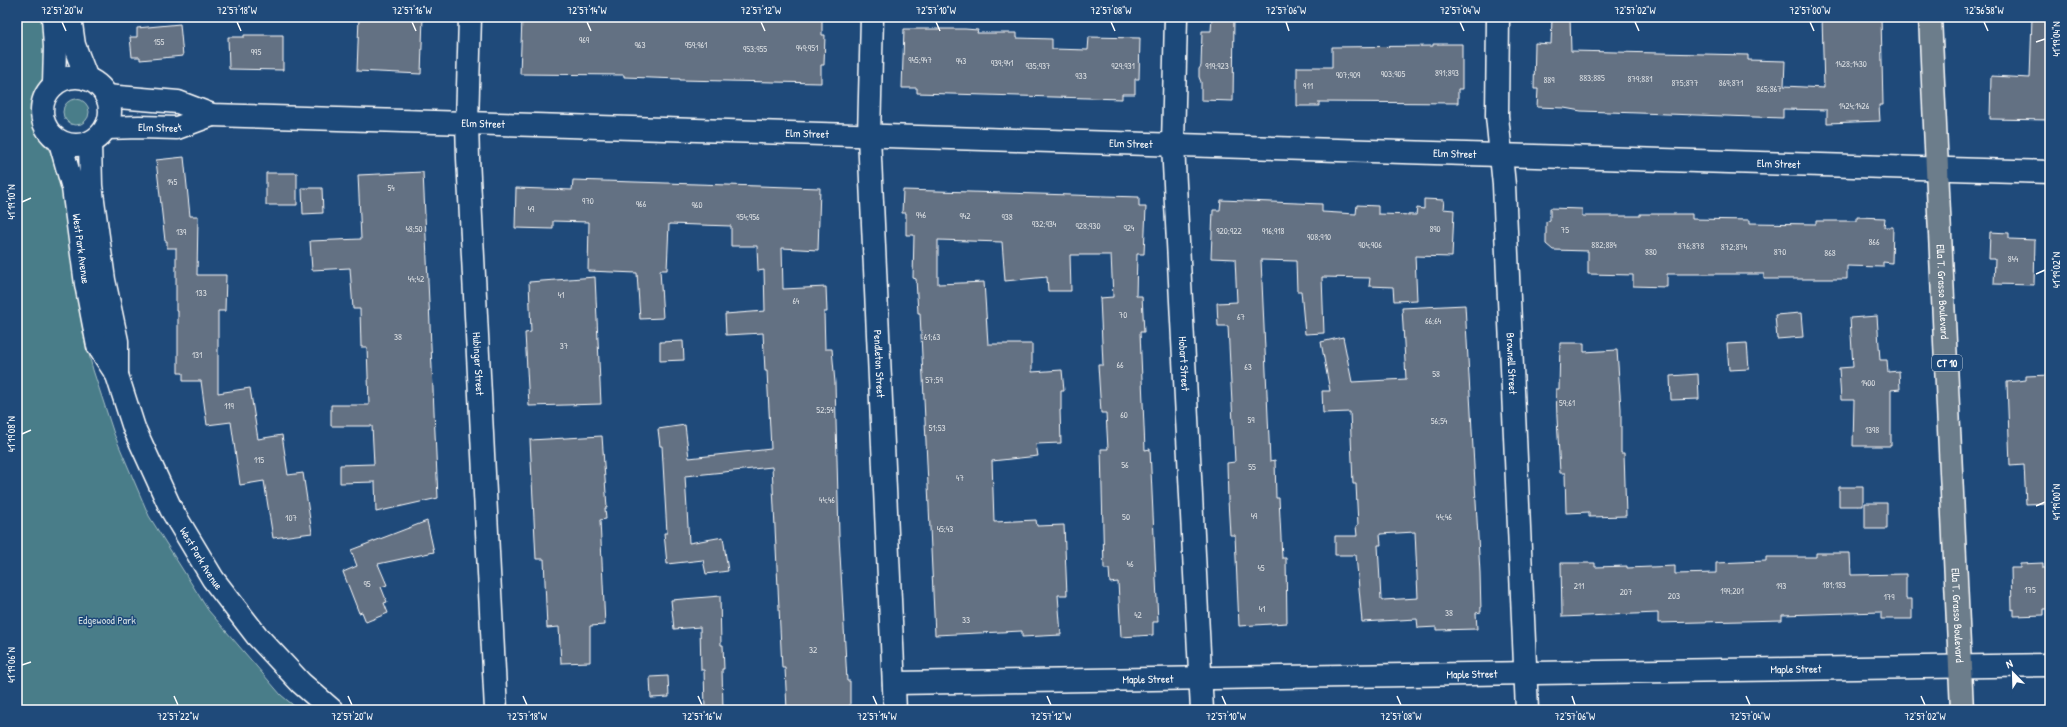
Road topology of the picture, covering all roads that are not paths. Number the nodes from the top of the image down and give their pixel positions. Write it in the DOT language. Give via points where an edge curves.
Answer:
graph roads {
  1 [pos="53,17"];
  2 [pos="70,17"];
  3 [pos="470,17"];
  4 [pos="872,17"];
  5 [pos="1176,17"];
  6 [pos="1498,17"];
  7 [pos="1930,17"];
  8 [pos="87,79"];
  9 [pos="54,86"];
  10 [pos="106,96"];
  11 [pos="212,115"];
  12 [pos="467,123"];
  13 [pos="98,136"];
  14 [pos="869,136"];
  15 [pos="60,142"];
  16 [pos="1173,145"];
  17 [pos="1501,155"];
  18 [pos="1938,170"];
  19 [pos="2050,172"];
  20 [pos="117,376"];
  21 [pos="2050,665"];
  22 [pos="1960,666"];
  23 [pos="1525,673"];
  24 [pos="1201,678"];
  25 [pos="894,683"];
  26 [pos="332,710"];
  27 [pos="496,710"];
  28 [pos="895,710"];
  29 [pos="1202,710"];
  30 [pos="1527,710"];
  31 [pos="1962,710"];
  1 -- 9 [label="street"];
  2 -- 8 [label="street" via="74,45"];
  3 -- 12 [label="street, Hubinger Street"];
  4 -- 14 [label="street, Pendleton Street"];
  5 -- 16 [label="street, Hobart Street"];
  6 -- 17 [label="street, Brownell Street" via="1497,116"];
  7 -- 18 [label="main road, Ella T. Grasso Boulevard / CT 10"];
  8 -- 9 [label="street" via="72,77"];
  8 -- 10 [label="street" via="96,83"];
  9 -- 15 [label="street" via="47,92 41,113 47,130"];
  10 -- 11 [label="street, Elm Street" via="178,102"];
  10 -- 13 [label="street" via="111,113"];
  11 -- 12 [label="street, Elm Street"];
  11 -- 13 [label="street, Elm Street" via="177,128 139,127"];
  12 -- 14 [label="street, Elm Street"];
  12 -- 27 [label="street, Hubinger Street"];
  13 -- 15 [label="street" via="74,146"];
  13 -- 20 [label="street, West Park Avenue" via="91,186 104,280 117,341"];
  14 -- 16 [label="street, Elm Street"];
  14 -- 25 [label="street, Pendleton Street"];
  15 -- 20 [label="street, West Park Avenue" via="73,188 92,323 98,346"];
  16 -- 17 [label="street, Elm Street"];
  16 -- 24 [label="street, Hobart Street"];
  17 -- 18 [label="street, Elm Street"];
  17 -- 23 [label="street, Brownell Street"];
  18 -- 19 [label="street, Elm Street"];
  18 -- 22 [label="main road, Ella T. Grasso Boulevard / CT 10"];
  20 -- 26 [label="street, West Park Avenue" via="134,428 171,509 213,579 257,636 301,683"];
  21 -- 22 [label="street, Maple Street"];
  22 -- 23 [label="street, Maple Street"];
  22 -- 31 [label="main road, Ella T. Grasso Boulevard / CT 10"];
  23 -- 24 [label="street, Maple Street"];
  23 -- 30 [label="street, Brownell Street"];
  24 -- 25 [label="street, Maple Street"];
  24 -- 29 [label="street, Hobart Street"];
  25 -- 28 [label="street, Pendleton Street"];
}
